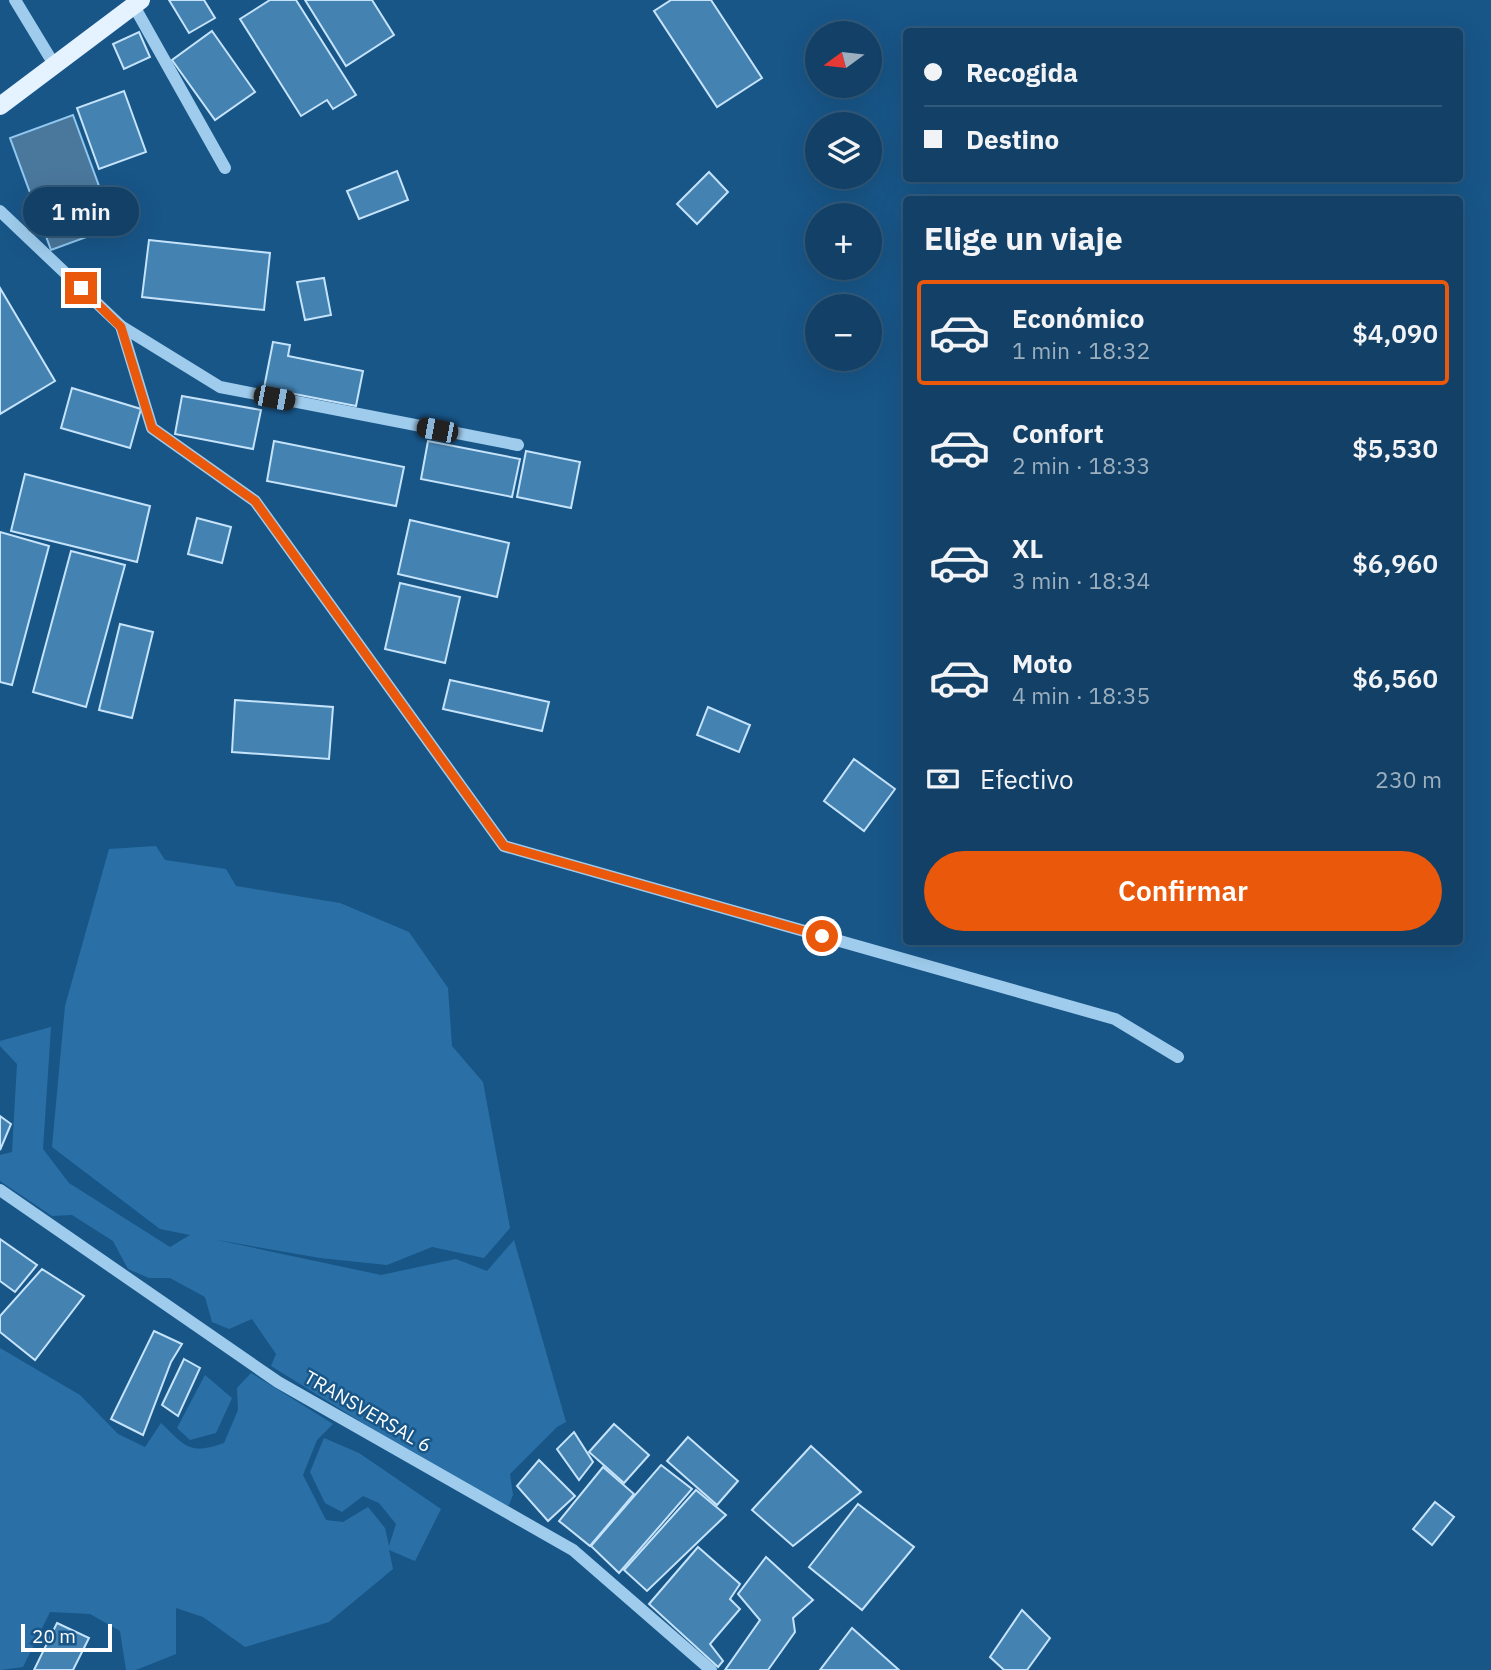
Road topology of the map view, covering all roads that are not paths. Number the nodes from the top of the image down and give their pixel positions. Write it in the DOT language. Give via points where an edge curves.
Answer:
graph roads {
  1 [pos="15,0"];
  2 [pos="137,3"];
  3 [pos="55,66"];
  4 [pos="0,106"];
  5 [pos="225,168"];
  6 [pos="0,211"];
  7 [pos="121,327"];
  8 [pos="518,446"];
  9 [pos="1178,1057"];
  10 [pos="0,1190"];
  11 [pos="711,1670"];
  1 -- 3 [label="street"];
  2 -- 3 [label="main road"];
  2 -- 5 [label="street"];
  3 -- 4 [label="main road"];
  6 -- 7 [label="street"];
  7 -- 8 [label="street" via="220,387"];
  7 -- 9 [label="street" via="152,428 255,501 504,846 1115,1018"];
  10 -- 11 [label="street, TRANSVERSAL 6" via="278,1382 573,1550"];
}
